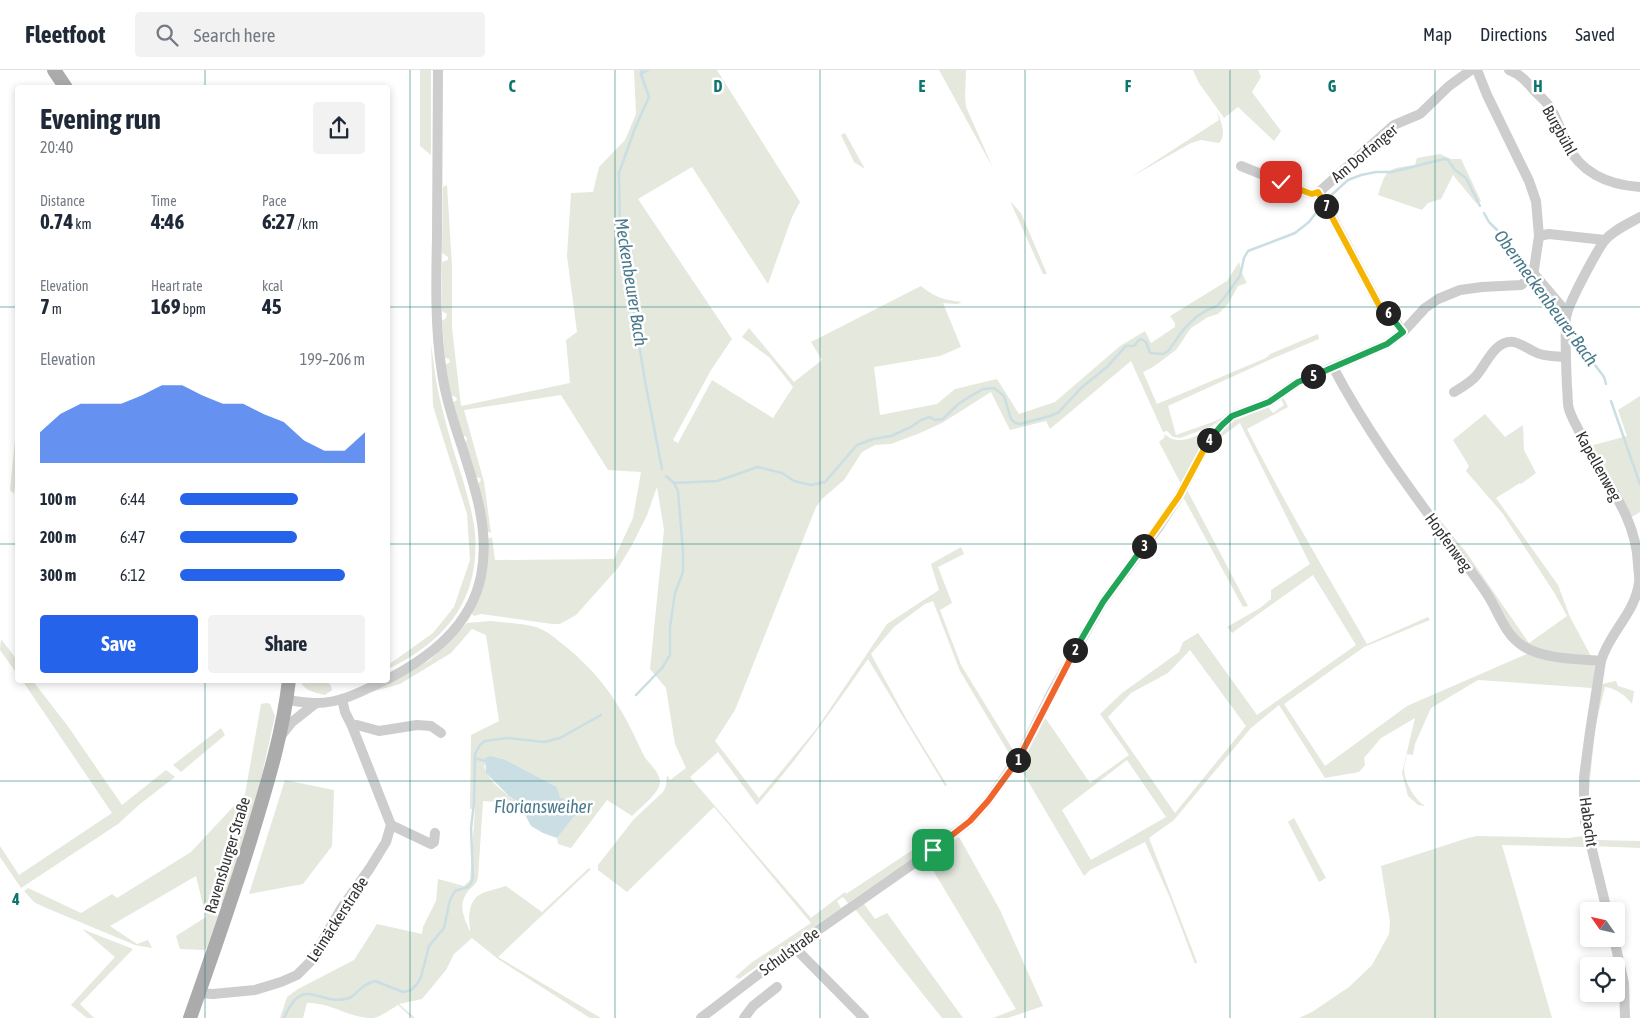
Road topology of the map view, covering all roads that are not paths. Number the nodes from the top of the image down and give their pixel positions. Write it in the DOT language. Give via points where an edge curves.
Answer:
graph roads {
  1 [pos="54,70"];
  2 [pos="438,70"];
  3 [pos="1471,70"];
  4 [pos="1477,70"];
  5 [pos="1513,70"];
  6 [pos="64,85"];
  7 [pos="1241,166"];
  8 [pos="1640,187"];
  9 [pos="1322,199"];
  10 [pos="1640,217"];
  11 [pos="1539,236"];
  12 [pos="1605,240"];
  13 [pos="1532,277"];
  14 [pos="1566,320"];
  15 [pos="1403,332"];
  16 [pos="1565,357"];
  17 [pos="1333,367"];
  18 [pos="1454,392"];
  19 [pos="1601,661"];
  20 [pos="390,677"];
  21 [pos="289,683"];
  22 [pos="378,683"];
  23 [pos="342,699"];
  24 [pos="287,700"];
  25 [pos="316,703"];
  26 [pos="352,726"];
  27 [pos="1590,732"];
  28 [pos="441,733"];
  29 [pos="280,737"];
  30 [pos="390,825"];
  31 [pos="435,833"];
  32 [pos="1605,902"];
  33 [pos="794,947"];
  34 [pos="1616,948"];
  35 [pos="777,987"];
  36 [pos="199,993"];
  37 [pos="713,1014"];
  38 [pos="190,1018"];
  39 [pos="701,1018"];
  40 [pos="744,1018"];
  41 [pos="864,1018"];
  42 [pos="1626,1018"];
  1 -- 6 [label="main road"];
  2 -- 20 [label="street" via="436,300 442,373 453,423 476,495 484,553 477,590 465,616 446,640"];
  3 -- 9 [label="street, Am Dorfanger" via="1420,114 1394,125"];
  4 -- 11 [label="street" via="1529,181 1536,201"];
  5 -- 8 [label="street, Burgbühl" via="1549,105 1568,146 1586,170 1608,182"];
  7 -- 9 [label="street"];
  9 -- 15 [label="street, Am Dorfanger" via="1380,307 1392,316"];
  10 -- 12 [label="street, Kapellenweg"];
  11 -- 12 [label="street" via="1550,234"];
  11 -- 13 [label="street"];
  12 -- 14 [label="street, Kapellenweg" via="1586,273"];
  13 -- 14 [label="street"];
  13 -- 15 [label="street" via="1521,285 1460,290 1438,299"];
  14 -- 16 [label="street, Kapellenweg"];
  15 -- 17 [label="street, Schulstraße" via="1387,344"];
  16 -- 18 [label="street" via="1544,356 1521,344 1506,342 1494,351 1470,383"];
  16 -- 19 [label="street, Kapellenweg" via="1569,410 1629,522 1638,555 1639,583 1633,605 1604,650"];
  17 -- 19 [label="street, Hopfenweg" via="1346,393 1408,485 1488,594 1511,636 1532,651"];
  17 -- 33 [label="street, Schulstraße" via="1298,382 1269,402 1232,416 1215,432 1198,457 1179,496 1099,609 1008,775 970,821"];
  19 -- 27 [label="street, Kapellenweg"];
  21 -- 24 [label="main road, Ravensburger Straße"];
  22 -- 23 [label="street"];
  23 -- 25 [label="street"];
  23 -- 26 [label="street"];
  24 -- 25 [label="street"];
  24 -- 29 [label="main road, Ravensburger Straße"];
  25 -- 29 [label="street" via="292,722"];
  26 -- 28 [label="street" via="379,731 431,726"];
  26 -- 30 [label="street"];
  27 -- 32 [label="street, Habacht" via="1584,777 1585,821"];
  29 -- 36 [label="main road, Ravensburger Straße" via="244,860"];
  30 -- 31 [label="street" via="431,844"];
  30 -- 36 [label="street, Leimäckerstraße" via="386,842 370,868 311,960 297,975 255,990"];
  33 -- 37 [label="street, Schulstraße"];
  33 -- 41 [label="street"];
  34 -- 42 [label="street" via="1624,983"];
  35 -- 40 [label="street"];
  36 -- 38 [label="main road, Ravensburger Straße"];
  37 -- 39 [label="street, Schulstraße"];
}
